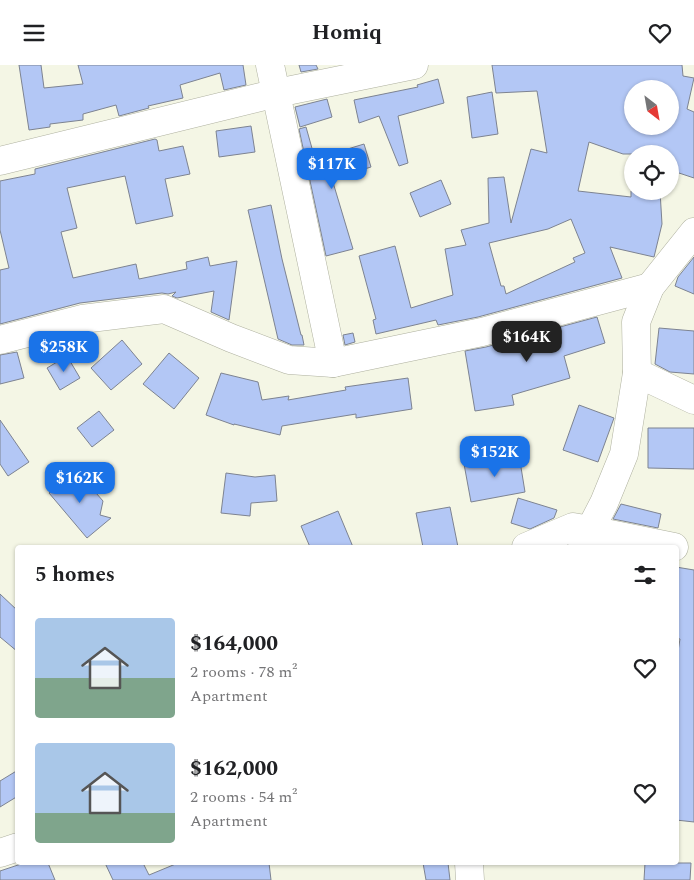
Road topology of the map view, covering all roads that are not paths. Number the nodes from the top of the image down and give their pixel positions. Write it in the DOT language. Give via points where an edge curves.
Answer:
graph roads {
  1 [pos="270,65"];
  2 [pos="414,65"];
  3 [pos="277,93"];
  4 [pos="0,161"];
  5 [pos="694,232"];
  6 [pos="650,287"];
  7 [pos="0,340"];
  8 [pos="333,363"];
  9 [pos="637,373"];
  10 [pos="694,400"];
  11 [pos="586,539"];
  12 [pos="531,545"];
  13 [pos="645,545"];
  14 [pos="679,549"];
  15 [pos="694,552"];
  16 [pos="15,848"];
  17 [pos="0,853"];
  18 [pos="468,865"];
  19 [pos="470,880"];
  1 -- 3 [label="street"];
  2 -- 3 [label="street"];
  3 -- 4 [label="street"];
  3 -- 8 [label="street"];
  5 -- 6 [label="street"];
  6 -- 8 [label="street" via="482,332"];
  6 -- 9 [label="street" via="636,322"];
  7 -- 8 [label="street" via="82,319 164,309 289,360"];
  9 -- 10 [label="street"];
  9 -- 11 [label="street" via="624,454"];
  11 -- 12 [label="street" via="573,527"];
  11 -- 13 [label="street"];
  14 -- 15 [label="street"];
  16 -- 17 [label="street"];
  18 -- 19 [label="street"];
}
